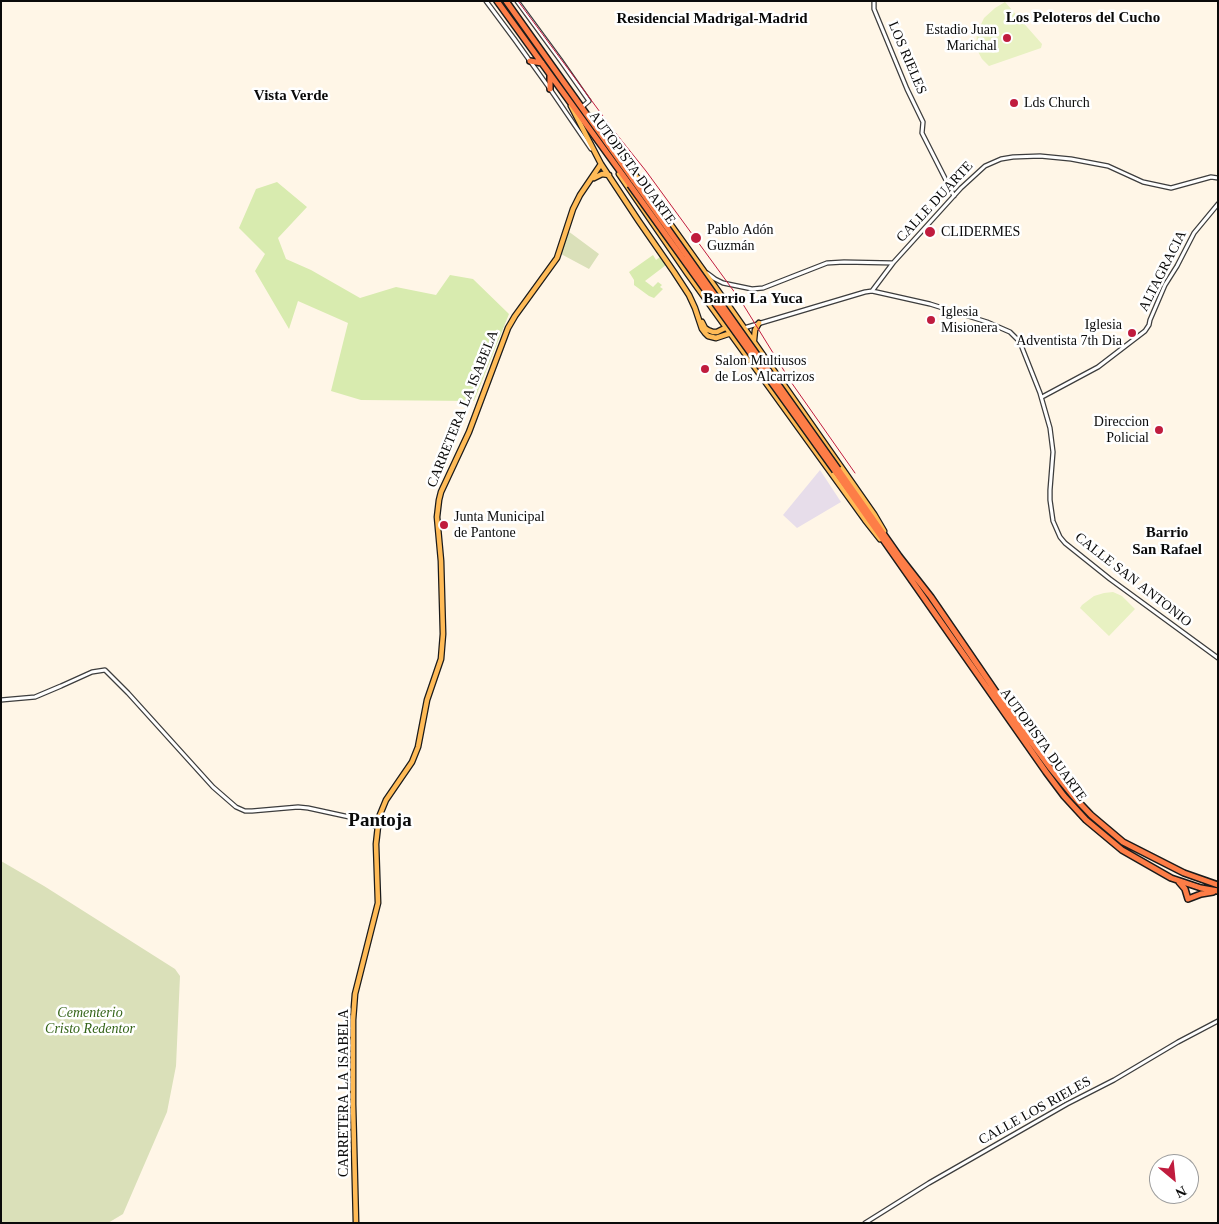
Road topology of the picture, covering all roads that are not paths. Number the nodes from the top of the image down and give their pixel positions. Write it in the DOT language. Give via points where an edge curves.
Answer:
graph roads {
  1 [pos="486,1"];
  2 [pos="498,1"];
  3 [pos="506,1"];
  4 [pos="517,1"];
  5 [pos="874,1"];
  6 [pos="530,61"];
  7 [pos="542,63"];
  8 [pos="550,75"];
  9 [pos="550,88"];
  10 [pos="564,94"];
  11 [pos="582,107"];
  12 [pos="588,117"];
  13 [pos="590,128"];
  14 [pos="602,164"];
  15 [pos="605,169"];
  16 [pos="609,176"];
  17 [pos="592,178"];
  18 [pos="1218,178"];
  19 [pos="632,183"];
  20 [pos="954,196"];
  21 [pos="1218,204"];
  22 [pos="894,263"];
  23 [pos="701,269"];
  24 [pos="872,291"];
  25 [pos="722,296"];
  26 [pos="710,305"];
  27 [pos="739,320"];
  28 [pos="759,323"];
  29 [pos="726,328"];
  30 [pos="744,328"];
  31 [pos="732,332"];
  32 [pos="754,342"];
  33 [pos="774,370"];
  34 [pos="762,377"];
  35 [pos="1042,397"];
  36 [pos="897,557"];
  37 [pos="1218,658"];
  38 [pos="1,700"];
  39 [pos="357,819"];
  40 [pos="378,820"];
  41 [pos="377,827"];
  42 [pos="1177,880"];
  43 [pos="1218,885"];
  44 [pos="1218,891"];
  45 [pos="1218,1022"];
  46 [pos="356,1223"];
  47 [pos="864,1223"];
  1 -- 6 [label="street"];
  2 -- 7 [label="highway, AUTOPISTA DUARTE"];
  3 -- 11 [label="highway, AUTOPISTA DUARTE"];
  4 -- 11 [label="street" via="588,101"];
  5 -- 20 [label="street, LOS RIELES" via="874,9 923,122 922,133"];
  6 -- 7 [label="highway"];
  6 -- 9 [label="street"];
  7 -- 8 [label="highway, AUTOPISTA DUARTE"];
  8 -- 9 [label="highway"];
  8 -- 10 [label="highway, AUTOPISTA DUARTE"];
  9 -- 14 [label="street"];
  10 -- 13 [label="highway, AUTOPISTA DUARTE"];
  10 -- 14 [label="main road"];
  11 -- 12 [label="highway, AUTOPISTA DUARTE"];
  12 -- 19 [label="highway, AUTOPISTA DUARTE"];
  12 -- 23 [label="main road" via="629,166"];
  13 -- 19 [label="highway, AUTOPISTA DUARTE"];
  13 -- 26 [label="main road"];
  14 -- 15 [label="main road"];
  14 -- 17 [label="main road, CARRETERA LA ISABELA"];
  15 -- 16 [label="main road"];
  15 -- 17 [label="main road"];
  15 -- 29 [label="main road" via="692,294 705,328 717,332"];
  16 -- 17 [label="main road" via="602,174"];
  16 -- 31 [label="main road" via="689,295 705,333 716,338"];
  17 -- 40 [label="main road, CARRETERA LA ISABELA" via="573,209 557,258 508,328 441,492 437,517 443,649 427,700 418,748 386,800"];
  18 -- 20 [label="street, CALLE DUARTE" via="1171,188 1143,182 1108,166 1072,159 1007,157 988,164"];
  19 -- 36 [label="highway, AUTOPISTA DUARTE, bridge"];
  20 -- 22 [label="street, CALLE DUARTE"];
  21 -- 35 [label="street, ALTAGRACIA" via="1194,233 1165,285 1149,325 1098,367"];
  22 -- 23 [label="street" via="827,262 763,288 723,283"];
  22 -- 24 [label="street, CALLE DUARTE"];
  23 -- 25 [label="main road"];
  24 -- 28 [label="street"];
  24 -- 35 [label="street, CALLE SAN ANTONIO" via="930,304 1010,332 1019,341"];
  25 -- 26 [label="main road" via="722,301"];
  25 -- 27 [label="main road"];
  26 -- 29 [label="main road"];
  27 -- 29 [label="main road"];
  27 -- 30 [label="main road"];
  27 -- 31 [label="main road"];
  28 -- 30 [label="street"];
  28 -- 32 [label="main road" via="754,331"];
  29 -- 31 [label="main road"];
  30 -- 31 [label="main road"];
  30 -- 32 [label="main road"];
  31 -- 34 [label="main road"];
  32 -- 33 [label="main road"];
  33 -- 34 [label="main road" via="763,367 760,370"];
  33 -- 36 [label="main road" via="874,514"];
  34 -- 36 [label="main road" via="865,520"];
  35 -- 37 [label="street, CALLE SAN ANTONIO" via="1053,452 1051,513 1060,537 1110,579"];
  36 -- 42 [label="highway, AUTOPISTA DUARTE" via="1064,796 1086,820 1122,850"];
  36 -- 43 [label="highway, AUTOPISTA DUARTE" via="930,598 1051,769 1091,815 1123,842 1184,873"];
  38 -- 39 [label="street" via="34,697 104,670 213,787 236,807 252,811 303,808"];
  39 -- 40 [label="street"];
  39 -- 41 [label="street"];
  40 -- 41 [label="main road, CARRETERA LA ISABELA"];
  41 -- 46 [label="main road, CARRETERA LA ISABELA" via="377,911 353,1007"];
  42 -- 44 [label="highway, AUTOPISTA DUARTE"];
  42 -- 44 [label="highway" via="1186,889 1188,899"];
  45 -- 47 [label="street, CALLE LOS RIELES" via="1051,1113"];
}
